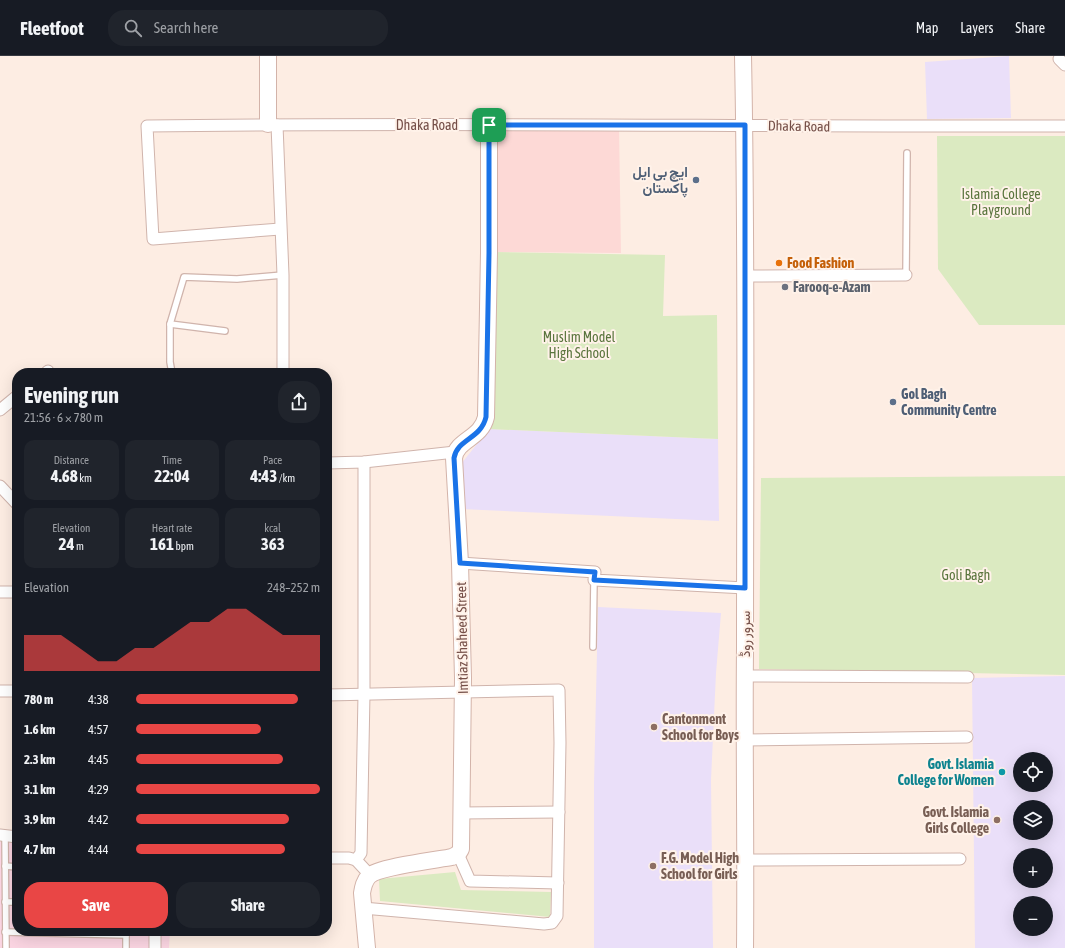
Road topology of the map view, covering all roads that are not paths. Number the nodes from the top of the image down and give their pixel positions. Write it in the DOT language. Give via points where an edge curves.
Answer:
graph roads {
  1 [pos="268,56"];
  2 [pos="743,56"];
  3 [pos="273,125"];
  4 [pos="489,125"];
  5 [pos="745,125"];
  6 [pos="1065,126"];
  7 [pos="906,153"];
  8 [pos="280,229"];
  9 [pos="283,275"];
  10 [pos="906,275"];
  11 [pos="745,276"];
  12 [pos="170,324"];
  13 [pos="225,331"];
  14 [pos="171,368"];
  15 [pos="283,368"];
  16 [pos="12,400"];
  17 [pos="0,410"];
  18 [pos="455,452"];
  19 [pos="364,462"];
  20 [pos="332,463"];
  21 [pos="0,486"];
  22 [pos="12,499"];
  23 [pos="460,563"];
  24 [pos="594,580"];
  25 [pos="745,588"];
  26 [pos="0,592"];
  27 [pos="12,592"];
  28 [pos="593,647"];
  29 [pos="744,676"];
  30 [pos="968,677"];
  31 [pos="0,691"];
  32 [pos="12,691"];
  33 [pos="462,693"];
  34 [pos="364,694"];
  35 [pos="332,695"];
  36 [pos="967,737"];
  37 [pos="745,740"];
  38 [pos="559,812"];
  39 [pos="461,813"];
  40 [pos="2,836"];
  41 [pos="12,837"];
  42 [pos="458,854"];
  43 [pos="332,858"];
  44 [pos="960,859"];
  45 [pos="356,860"];
  46 [pos="746,860"];
  47 [pos="5,866"];
  48 [pos="12,867"];
  49 [pos="370,875"];
  50 [pos="558,883"];
  51 [pos="5,902"];
  52 [pos="12,902"];
  53 [pos="363,908"];
  54 [pos="5,932"];
  55 [pos="12,932"];
  56 [pos="126,936"];
  57 [pos="155,936"];
  58 [pos="6,948"];
  59 [pos="126,948"];
  60 [pos="154,948"];
  61 [pos="367,948"];
  62 [pos="745,948"];
  1 -- 3 [label="street"];
  2 -- 5 [label="street, سرور روڈ"];
  3 -- 4 [label="street, Dhaka Road"];
  3 -- 8 [label="street"];
  3 -- 8 [label="street, Dhaka Road" via="147,126 153,239"];
  4 -- 5 [label="street, Dhaka Road"];
  4 -- 18 [label="street" via="486,417 478,432"];
  5 -- 6 [label="street, Dhaka Road"];
  5 -- 11 [label="street, سرور روڈ"];
  7 -- 10 [label="lane"];
  8 -- 9 [label="street"];
  9 -- 12 [label="lane" via="237,279 184,277"];
  9 -- 15 [label="street"];
  10 -- 11 [label="street"];
  11 -- 25 [label="street, سرور روڈ"];
  12 -- 13 [label="lane"];
  12 -- 14 [label="lane"];
  16 -- 17 [label="street"];
  18 -- 19 [label="street"];
  18 -- 23 [label="street, Imtiaz Shaheed Street"];
  19 -- 20 [label="street"];
  19 -- 34 [label="street"];
  21 -- 22 [label="street"];
  23 -- 24 [label="street" via="595,572"];
  23 -- 33 [label="street, Imtiaz Shaheed Street"];
  24 -- 25 [label="street"];
  24 -- 28 [label="lane"];
  25 -- 29 [label="street, سرور روڈ"];
  26 -- 27 [label="street"];
  29 -- 30 [label="street"];
  29 -- 37 [label="street, سرور روڈ"];
  31 -- 32 [label="street"];
  33 -- 34 [label="street"];
  33 -- 38 [label="street" via="559,690"];
  33 -- 39 [label="street, Imtiaz Shaheed Street"];
  34 -- 35 [label="street"];
  34 -- 45 [label="street" via="361,853"];
  36 -- 37 [label="street"];
  37 -- 46 [label="street, سرور روڈ"];
  38 -- 39 [label="street"];
  38 -- 50 [label="street"];
  39 -- 42 [label="street, Imtiaz Shaheed Street" via="462,843"];
  40 -- 41 [label="street"];
  40 -- 47 [label="lane"];
  42 -- 49 [label="street" via="381,870"];
  42 -- 50 [label="street" via="470,881"];
  43 -- 45 [label="street"];
  44 -- 46 [label="street"];
  45 -- 49 [label="street"];
  46 -- 62 [label="street, سرور روڈ"];
  47 -- 48 [label="lane"];
  47 -- 51 [label="lane"];
  49 -- 53 [label="street" via="363,886"];
  50 -- 53 [label="street" via="557,916 552,923"];
  51 -- 52 [label="lane"];
  51 -- 54 [label="lane"];
  53 -- 61 [label="street"];
  54 -- 55 [label="lane"];
  54 -- 58 [label="lane"];
  56 -- 59 [label="lane"];
  57 -- 60 [label="street"];
}
